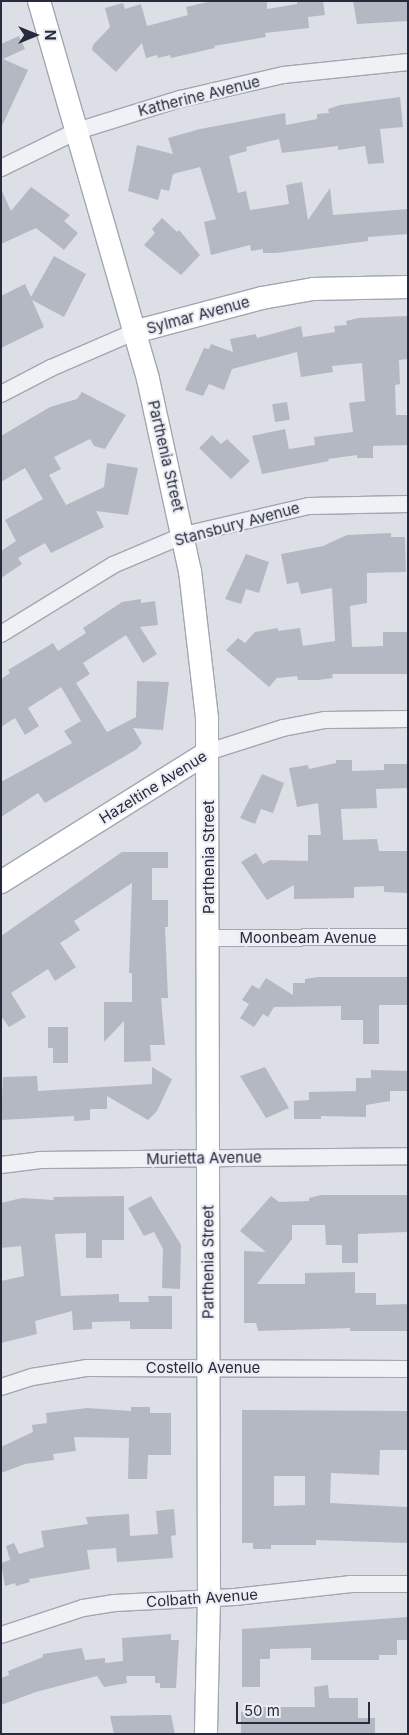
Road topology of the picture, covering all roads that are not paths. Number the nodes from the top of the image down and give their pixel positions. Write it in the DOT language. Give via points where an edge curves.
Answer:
graph roads {
  1 [pos="39,1"];
  2 [pos="408,62"];
  3 [pos="77,131"];
  4 [pos="1,168"];
  5 [pos="408,287"];
  6 [pos="134,332"];
  7 [pos="1,394"];
  8 [pos="408,504"];
  9 [pos="184,535"];
  10 [pos="1,634"];
  11 [pos="408,719"];
  12 [pos="208,752"];
  13 [pos="1,882"];
  14 [pos="209,938"];
  15 [pos="408,938"];
  16 [pos="408,1156"];
  17 [pos="207,1157"];
  18 [pos="1,1164"];
  19 [pos="209,1368"];
  20 [pos="408,1369"];
  21 [pos="1,1387"];
  22 [pos="408,1584"];
  23 [pos="209,1599"];
  24 [pos="1,1635"];
  25 [pos="206,1734"];
  1 -- 3 [label="street, Parthenia Street"];
  2 -- 3 [label="street, Katherine Avenue" via="283,75 180,99"];
  3 -- 4 [label="street, Katherine Avenue"];
  3 -- 6 [label="street, Parthenia Street"];
  5 -- 6 [label="street, Sylmar Avenue" via="313,289 262,298"];
  6 -- 7 [label="street, Sylmar Avenue"];
  6 -- 9 [label="street, Parthenia Street" via="148,378"];
  8 -- 9 [label="street, Stansbury Avenue" via="309,506"];
  9 -- 10 [label="street, Stansbury Avenue" via="113,565"];
  9 -- 12 [label="street, Parthenia Street" via="197,616"];
  11 -- 12 [label="street, Hazeltine Avenue" via="325,720 283,728"];
  12 -- 13 [label="street, Hazeltine Avenue"];
  12 -- 14 [label="street, Parthenia Street"];
  14 -- 15 [label="street, Moonbeam Avenue"];
  14 -- 17 [label="street, Parthenia Street"];
  16 -- 17 [label="street, Murietta Avenue"];
  17 -- 18 [label="street, Murietta Avenue" via="40,1160"];
  17 -- 19 [label="street, Parthenia Street"];
  19 -- 20 [label="street, Costello Avenue"];
  19 -- 21 [label="street, Costello Avenue" via="87,1368 32,1377"];
  19 -- 23 [label="street, Parthenia Street"];
  22 -- 23 [label="street, Colbath Avenue" via="351,1584"];
  23 -- 24 [label="street, Colbath Avenue" via="83,1608"];
  23 -- 25 [label="street, Parthenia Street"];
}
